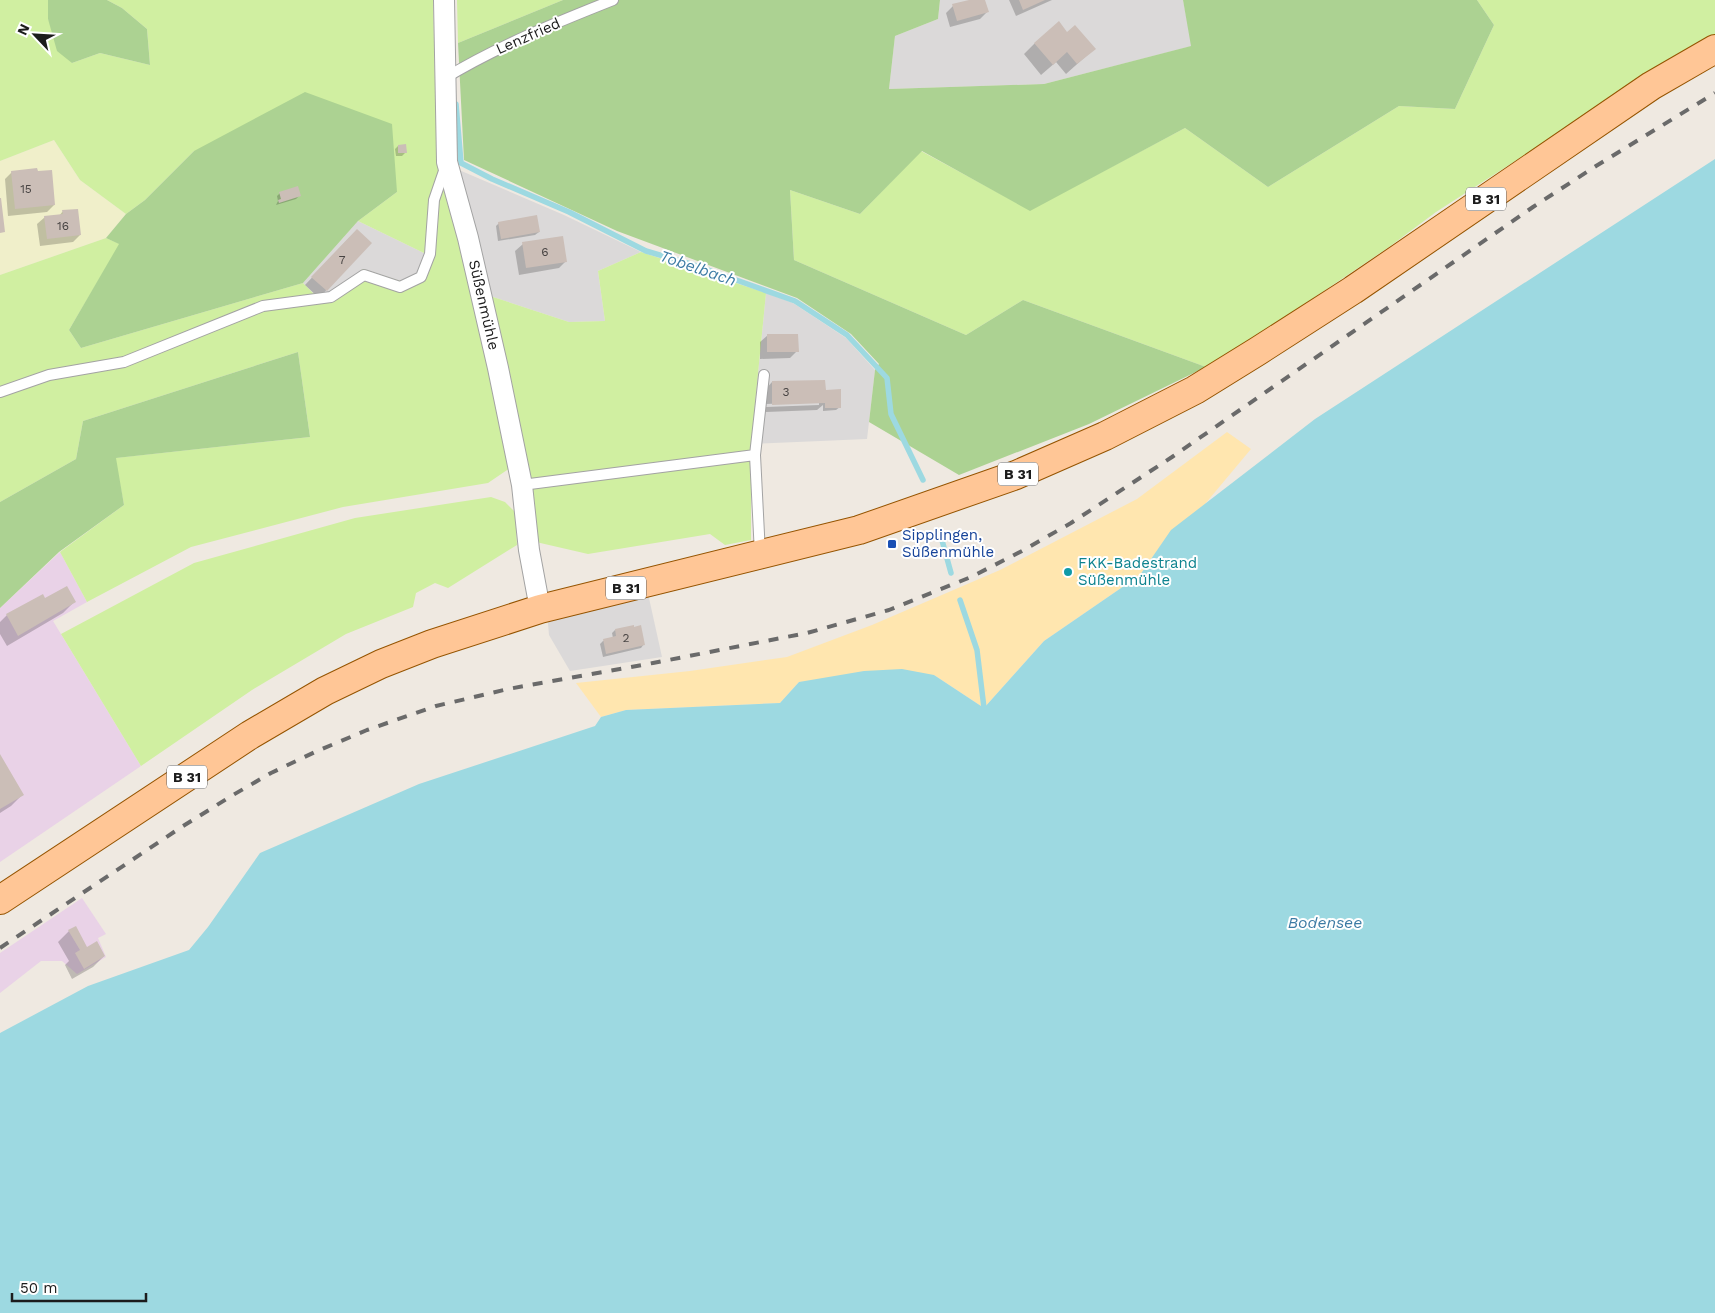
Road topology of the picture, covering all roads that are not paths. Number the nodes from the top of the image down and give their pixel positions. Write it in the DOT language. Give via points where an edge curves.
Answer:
graph roads {
  1 [pos="444,0"];
  2 [pos="613,0"];
  3 [pos="1715,49"];
  4 [pos="445,78"];
  5 [pos="447,162"];
  6 [pos="764,375"];
  7 [pos="0,392"];
  8 [pos="755,455"];
  9 [pos="522,486"];
  10 [pos="760,555"];
  11 [pos="540,609"];
  12 [pos="0,900"];
  1 -- 4 [label="street, Süßenmühle"];
  2 -- 4 [label="lane, Lenzfried" via="517,39"];
  3 -- 10 [label="main road, B 31" via="1651,86 1353,290 1195,390 1106,436 1016,475 859,530"];
  4 -- 5 [label="street, Süßenmühle"];
  5 -- 7 [label="lane" via="434,200 430,254 422,277 400,287 364,275 331,297 263,306 124,362 49,375"];
  5 -- 9 [label="street, Süßenmühle" via="468,238"];
  6 -- 8 [label="lane"];
  8 -- 9 [label="lane"];
  8 -- 10 [label="lane"];
  9 -- 11 [label="street, Süßenmühle"];
  10 -- 11 [label="main road, B 31"];
  11 -- 12 [label="main road, B 31" via="380,664 325,692 250,735"];
}
